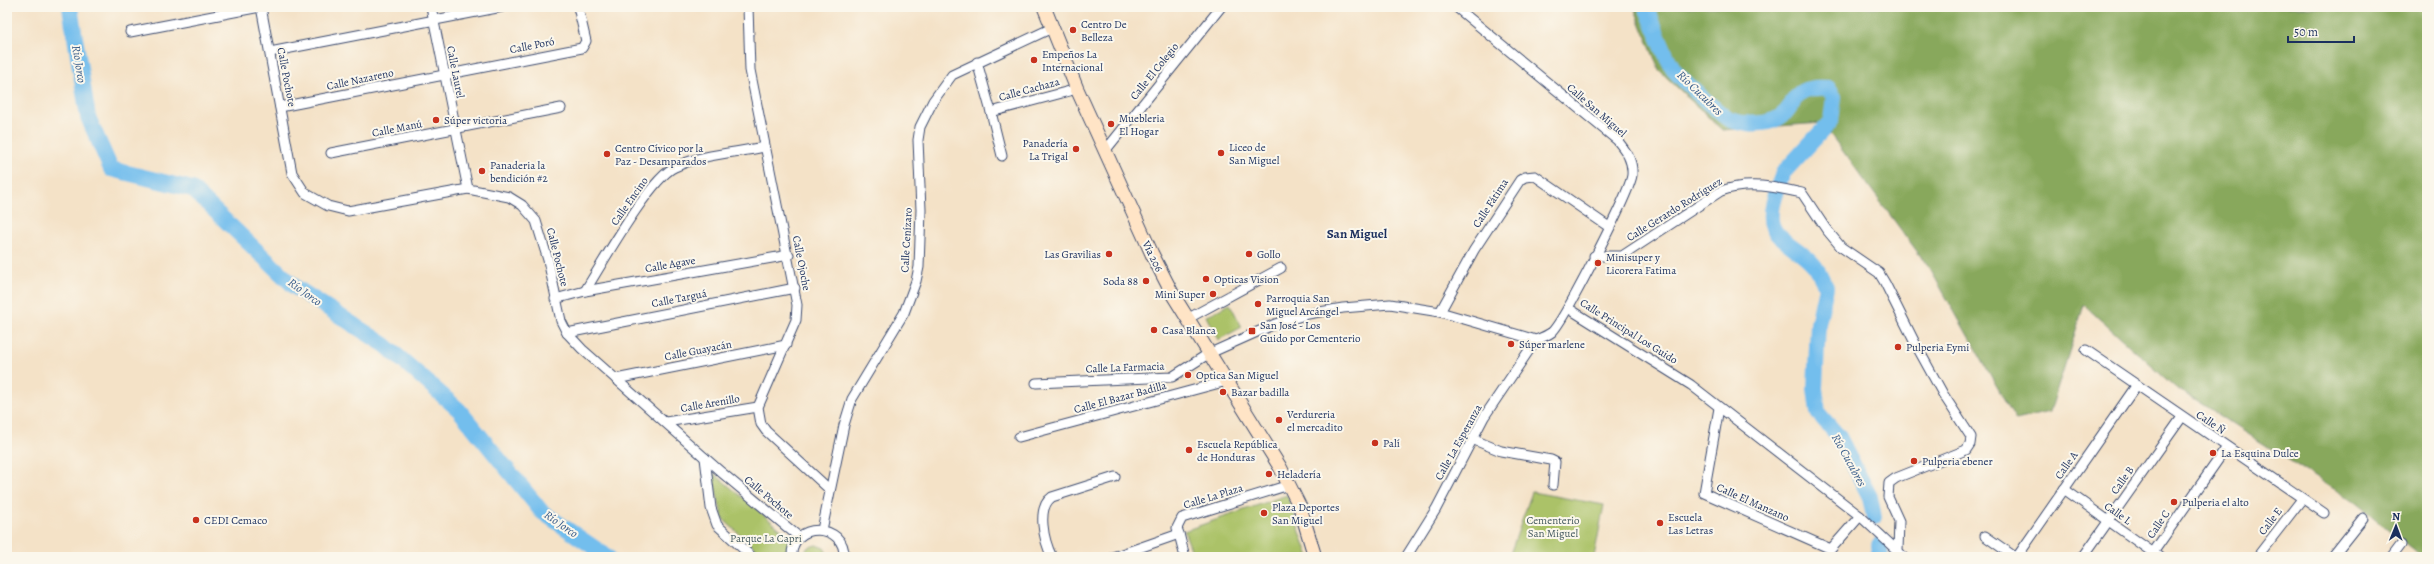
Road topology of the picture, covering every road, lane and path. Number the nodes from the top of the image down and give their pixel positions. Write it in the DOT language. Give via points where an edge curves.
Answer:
graph roads {
  1 [pos="261,7"];
  2 [pos="431,7"];
  3 [pos="502,7"];
  4 [pos="578,7"];
  5 [pos="748,7"];
  6 [pos="1044,7"];
  7 [pos="1221,7"];
  8 [pos="1456,7"];
  9 [pos="434,20"];
  10 [pos="1052,28"];
  11 [pos="130,32"];
  12 [pos="270,52"];
  13 [pos="977,62"];
  14 [pos="444,74"];
  15 [pos="1077,89"];
  16 [pos="280,107"];
  17 [pos="561,108"];
  18 [pos="991,112"];
  19 [pos="456,128"];
  20 [pos="764,148"];
  21 [pos="1106,151"];
  22 [pos="332,153"];
  23 [pos="1002,156"];
  24 [pos="468,189"];
  25 [pos="1609,227"];
  26 [pos="789,255"];
  27 [pos="1594,256"];
  28 [pos="1281,268"];
  29 [pos="795,288"];
  30 [pos="585,291"];
  31 [pos="555,299"];
  32 [pos="1568,308"];
  33 [pos="1440,312"];
  34 [pos="1187,320"];
  35 [pos="567,333"];
  36 [pos="1536,340"];
  37 [pos="786,345"];
  38 [pos="2086,350"];
  39 [pos="1208,354"];
  40 [pos="616,379"];
  41 [pos="1227,381"];
  42 [pos="1036,383"];
  43 [pos="2136,386"];
  44 [pos="758,406"];
  45 [pos="1719,408"];
  46 [pos="2182,417"];
  47 [pos="666,422"];
  48 [pos="1019,437"];
  49 [pos="1472,439"];
  50 [pos="2227,447"];
  51 [pos="705,458"];
  52 [pos="1115,477"];
  53 [pos="1289,485"];
  54 [pos="1553,486"];
  55 [pos="829,490"];
  56 [pos="2064,490"];
  57 [pos="2302,499"];
  58 [pos="2324,513"];
  59 [pos="1860,516"];
  60 [pos="2363,518"];
  61 [pos="2108,521"];
  62 [pos="822,530"];
  63 [pos="1178,534"];
  64 [pos="1985,536"];
  65 [pos="799,537"];
  66 [pos="2401,545"];
  67 [pos="1902,553"];
  68 [pos="2154,556"];
  69 [pos="752,557"];
  70 [pos="792,557"];
  71 [pos="844,557"];
  72 [pos="1052,557"];
  73 [pos="1112,557"];
  74 [pos="1185,557"];
  75 [pos="1315,557"];
  76 [pos="1406,557"];
  77 [pos="2016,557"];
  78 [pos="2083,557"];
  79 [pos="2257,557"];
  80 [pos="2332,557"];
  81 [pos="2392,557"];
  1 -- 11 [label="street"];
  1 -- 12 [label="street, Calle Pochote"];
  2 -- 9 [label="street, Calle Laurel"];
  3 -- 9 [label="street"];
  4 -- 14 [label="street, Calle Poró" via="586,41 582,48"];
  5 -- 20 [label="street, Calle Ojoche" via="750,70"];
  6 -- 10 [label="main road, Vía 206"];
  7 -- 21 [label="street, Calle El Colegio"];
  8 -- 25 [label="street, Calle San Miguel" via="1617,140 1629,155 1632,176"];
  9 -- 12 [label="street"];
  9 -- 14 [label="street, Calle Laurel"];
  10 -- 13 [label="street, Calle Cenízaro"];
  10 -- 15 [label="main road, Vía 206"];
  12 -- 16 [label="street, Calle Pochote"];
  13 -- 18 [label="street, Calle Cachaza"];
  13 -- 55 [label="street, Calle Cenízaro" via="952,75 932,101 920,127 919,267 916,282 904,313 852,399"];
  14 -- 16 [label="street, Calle Nazareno"];
  14 -- 19 [label="street, Calle Laurel"];
  15 -- 18 [label="street, Calle Cachaza"];
  15 -- 21 [label="main road, Vía 206"];
  16 -- 24 [label="street, Calle Pochote" via="292,173 306,193 328,206 348,211"];
  17 -- 19 [label="street, Calle Manú"];
  18 -- 23 [label="street"];
  19 -- 22 [label="street, Calle Manú"];
  19 -- 24 [label="street, Calle Laurel"];
  20 -- 26 [label="street, Calle Ojoche"];
  20 -- 30 [label="street, Calle Encino" via="691,161 663,174 622,231"];
  21 -- 34 [label="main road, Vía 206" via="1152,254"];
  24 -- 31 [label="street, Calle Pochote" via="509,197 522,204 536,221 548,260"];
  25 -- 27 [label="street, Calle San Miguel"];
  25 -- 33 [label="street, Calle Fátima" via="1535,176 1524,177 1474,250"];
  26 -- 29 [label="street, Calle Ojoche"];
  26 -- 30 [label="street, Calle Agave"];
  27 -- 32 [label="street, Calle San Miguel"];
  27 -- 67 [label="street, Calle Gerardo Rodríguez" via="1622,256 1721,191 1736,185 1772,186 1802,194 1841,247 1879,273 1886,283 1916,346 1971,438 1966,450 1889,483 1888,497 1899,521"];
  28 -- 34 [label="street"];
  29 -- 35 [label="street, Calle Targuá"];
  29 -- 37 [label="street, Calle Ojoche" via="796,320"];
  30 -- 31 [label="street, Calle Agave"];
  31 -- 35 [label="street, Calle Pochote"];
  32 -- 36 [label="street, Calle Principal Los Guido" via="1552,332"];
  32 -- 45 [label="street, Calle Principal Los Guido" via="1691,385"];
  33 -- 36 [label="street"];
  33 -- 39 [label="street" via="1390,304 1308,314 1275,324"];
  34 -- 39 [label="main road, Vía 206"];
  35 -- 40 [label="street, Calle Pochote"];
  36 -- 49 [label="street, Calle La Esperanza"];
  37 -- 40 [label="street, Calle Guayacán"];
  37 -- 44 [label="street, Calle Ojoche"];
  38 -- 43 [label="street, Calle Ñ"];
  39 -- 41 [label="main road, Vía 206"];
  39 -- 42 [label="street, Calle La Farmacia" via="1172,377"];
  40 -- 47 [label="street, Calle Pochote"];
  41 -- 48 [label="street, Calle El Bazar Badilla"];
  41 -- 53 [label="main road, Vía 206"];
  43 -- 46 [label="street, Calle Ñ"];
  43 -- 56 [label="street, Calle A"];
  44 -- 47 [label="street, Calle Arenillo"];
  44 -- 55 [label="street" via="761,424 766,431"];
  45 -- 59 [label="street, Calle Principal Los Guido"];
  45 -- 59 [label="street, Calle El Manzano" via="1704,493 1831,549"];
  46 -- 50 [label="street, Calle Ñ"];
  46 -- 61 [label="street, Calle B"];
  47 -- 51 [label="street, Calle Pochote"];
  49 -- 54 [label="street" via="1501,451 1555,462"];
  49 -- 76 [label="street, Calle La Esperanza" via="1436,509"];
  50 -- 57 [label="street, Calle Ñ"];
  50 -- 68 [label="street, Calle C"];
  51 -- 65 [label="street, Calle Pochote"];
  51 -- 69 [label="street" via="711,508 717,525"];
  52 -- 72 [label="street" via="1046,501 1041,514"];
  53 -- 63 [label="street, Calle La Plaza" via="1182,518 1177,528"];
  53 -- 75 [label="main road, Vía 206" via="1300,507"];
  55 -- 62 [label="street, Calle Cenízaro"];
  56 -- 61 [label="street, Calle L"];
  56 -- 77 [label="street, Calle A"];
  57 -- 58 [label="street, Calle Ñ"];
  57 -- 79 [label="street, Calle E"];
  59 -- 67 [label="street, Calle Principal Los Guido"];
  60 -- 80 [label="street"];
  61 -- 68 [label="street, Calle L"];
  61 -- 78 [label="street, Calle B"];
  62 -- 65 [label="street" via="814,530"];
  62 -- 71 [label="street" via="838,538"];
  63 -- 73 [label="street"];
  63 -- 74 [label="street"];
  64 -- 77 [label="street"];
  65 -- 70 [label="street" via="794,544"];
  66 -- 81 [label="street"];
}
